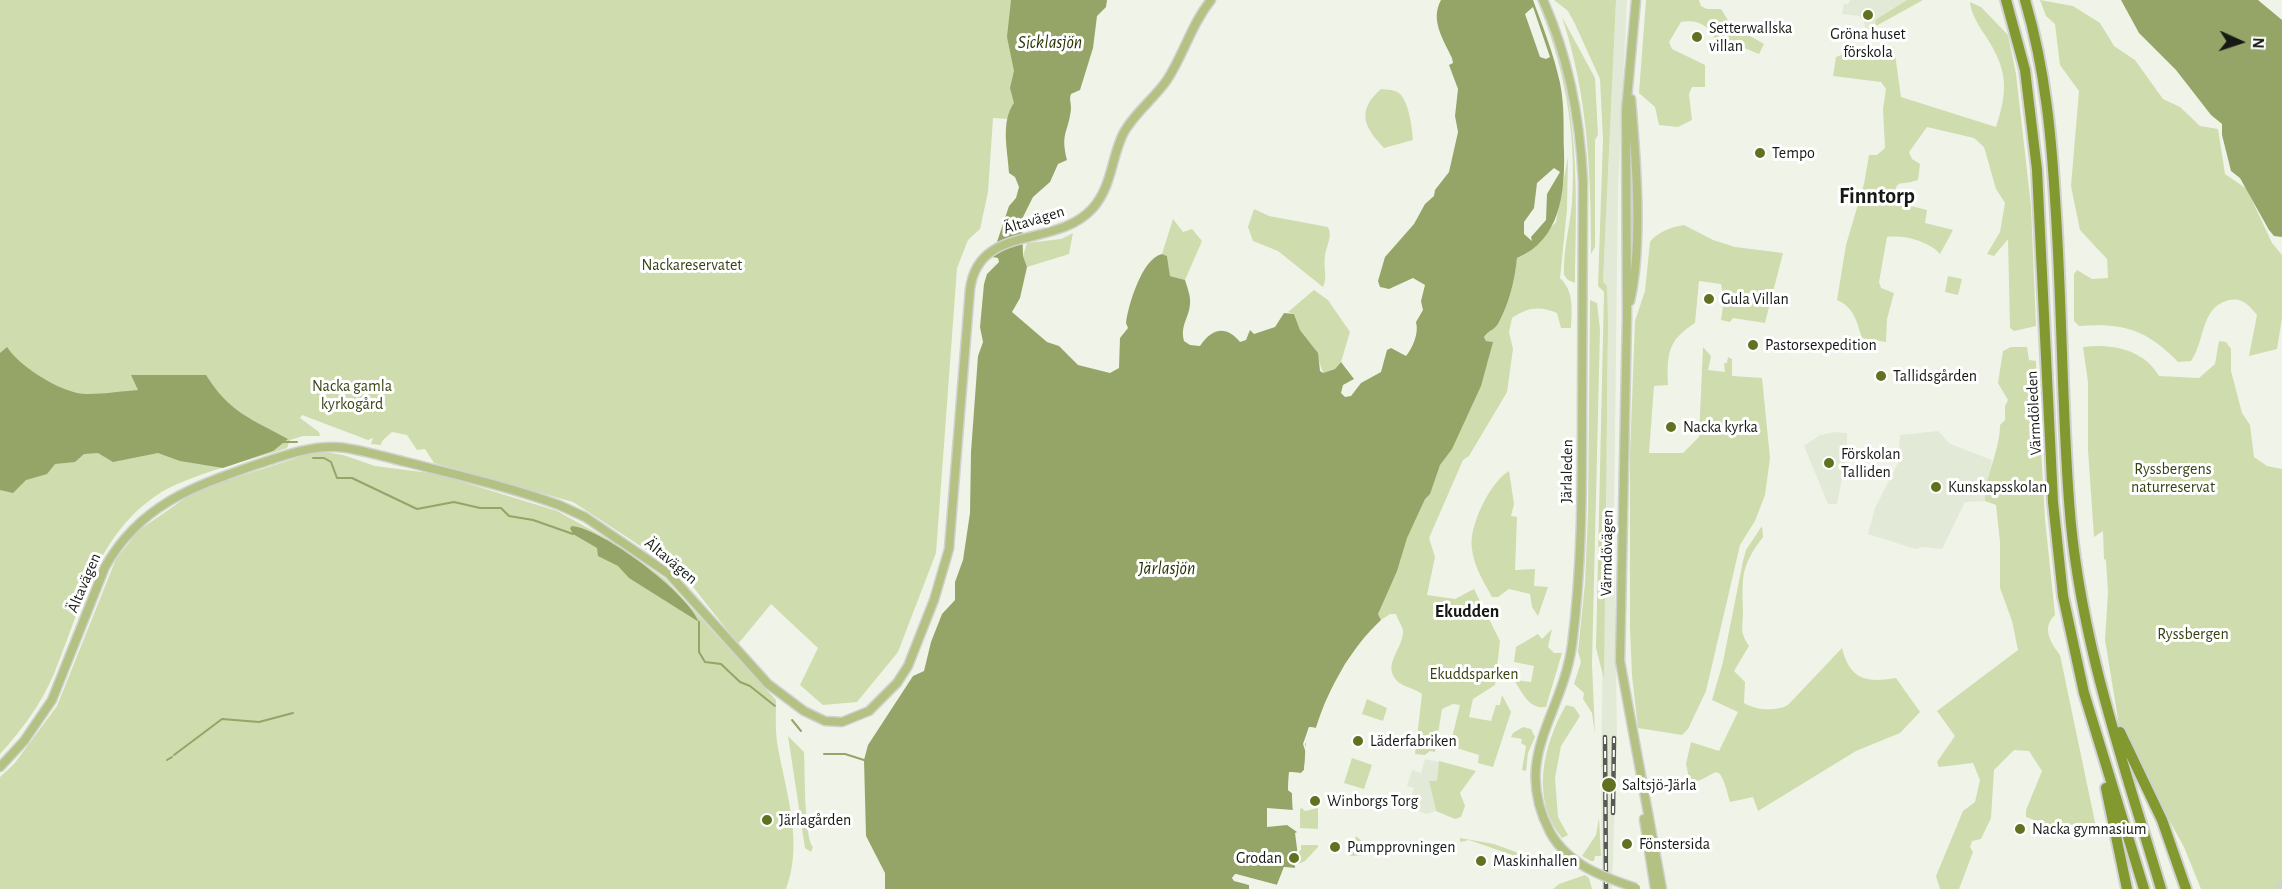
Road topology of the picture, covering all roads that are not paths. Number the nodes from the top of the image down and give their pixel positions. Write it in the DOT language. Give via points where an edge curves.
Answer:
graph roads {
  1 [pos="1211,0"];
  2 [pos="1543,0"];
  3 [pos="1636,0"];
  4 [pos="2006,0"];
  5 [pos="2025,0"];
  6 [pos="2104,700"];
  7 [pos="2093,726"];
  8 [pos="0,767"];
  9 [pos="1642,789"];
  10 [pos="1608,878"];
  11 [pos="1620,889"];
  12 [pos="1637,889"];
  13 [pos="1655,889"];
  14 [pos="1662,889"];
  15 [pos="2127,889"];
  16 [pos="2144,889"];
  17 [pos="2161,889"];
  18 [pos="2186,889"];
  1 -- 8 [label="main road, Ältavägen" via="1194,22 1165,83 1122,135 1102,196 1079,221 988,252 980,260 971,280 951,533 934,600 903,675 869,711 851,720 825,721 793,703 768,684 669,574 585,517 501,487 367,453 324,447 285,455 195,486 142,520 105,567 52,700 24,741"];
  2 -- 10 [label="main road, Järlaleden, bridge" via="1572,84 1581,144 1582,472 1577,588 1568,669 1537,751 1535,768 1538,798 1550,832 1576,862"];
  3 -- 9 [label="main road, Värmdövägen" via="1626,110 1627,316 1620,661"];
  4 -- 7 [label="highway, Värmdöleden" via="2030,101 2037,170 2057,549 2071,636"];
  5 -- 6 [label="highway, Värmdöleden" via="2047,101 2070,513 2086,629"];
  6 -- 17 [label="highway, Värmdöleden"];
  6 -- 18 [label="highway" via="2162,820"];
  7 -- 15 [label="highway"];
  7 -- 16 [label="highway, Värmdöleden"];
  9 -- 13 [label="main road, Värmdövägen"];
  9 -- 14 [label="main road, Värmdövägen"];
  10 -- 11 [label="main road, bridge"];
  10 -- 12 [label="main road, Järlaleden, bridge"];
}
